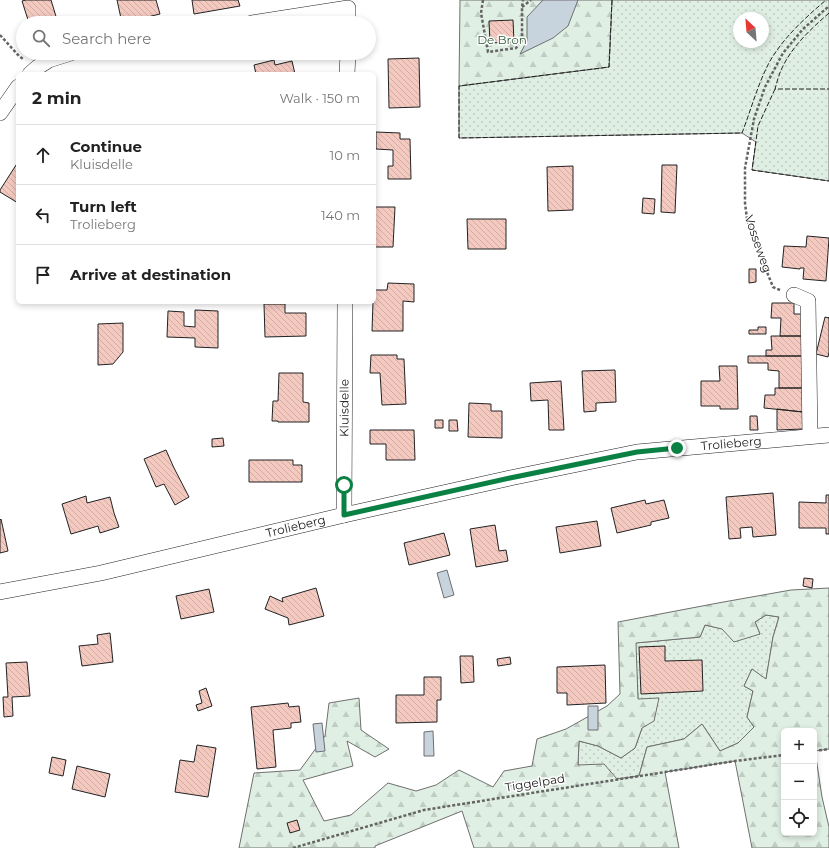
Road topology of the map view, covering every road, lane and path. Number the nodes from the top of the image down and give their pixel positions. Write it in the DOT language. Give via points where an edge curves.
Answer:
graph roads {
  1 [pos="483,0"];
  2 [pos="523,0"];
  3 [pos="532,0"];
  4 [pos="829,6"];
  5 [pos="522,7"];
  6 [pos="297,16"];
  7 [pos="348,16"];
  8 [pos="0,35"];
  9 [pos="16,53"];
  10 [pos="23,60"];
  11 [pos="49,60"];
  12 [pos="348,60"];
  13 [pos="34,71"];
  14 [pos="347,72"];
  15 [pos="16,90"];
  16 [pos="0,113"];
  17 [pos="794,295"];
  18 [pos="345,304"];
  19 [pos="829,435"];
  20 [pos="810,436"];
  21 [pos="344,515"];
  22 [pos="0,592"];
  23 [pos="829,749"];
  24 [pos="817,751"];
  25 [pos="781,755"];
  26 [pos="293,848"];
  1 -- 5 [label="path" via="481,14 488,52 516,48 522,41"];
  2 -- 5 [label="path"];
  3 -- 5 [label="path"];
  4 -- 17 [label="path, Vosseweg" via="803,29 783,53 768,81 754,119 745,168 745,203 753,237 773,287"];
  6 -- 7 [label="street" via="348,8"];
  8 -- 9 [label="path"];
  10 -- 13 [label="path"];
  11 -- 13 [label="street"];
  12 -- 14 [label="street"];
  15 -- 16 [label="street"];
  17 -- 20 [label="street" via="808,301"];
  18 -- 21 [label="street, Kluisdelle"];
  19 -- 20 [label="street, Trolieberg"];
  20 -- 21 [label="street, Trolieberg" via="637,452"];
  21 -- 22 [label="street, Trolieberg" via="101,573"];
  23 -- 24 [label="path"];
  25 -- 26 [label="path, Tiggelpad" via="424,810"];
}
